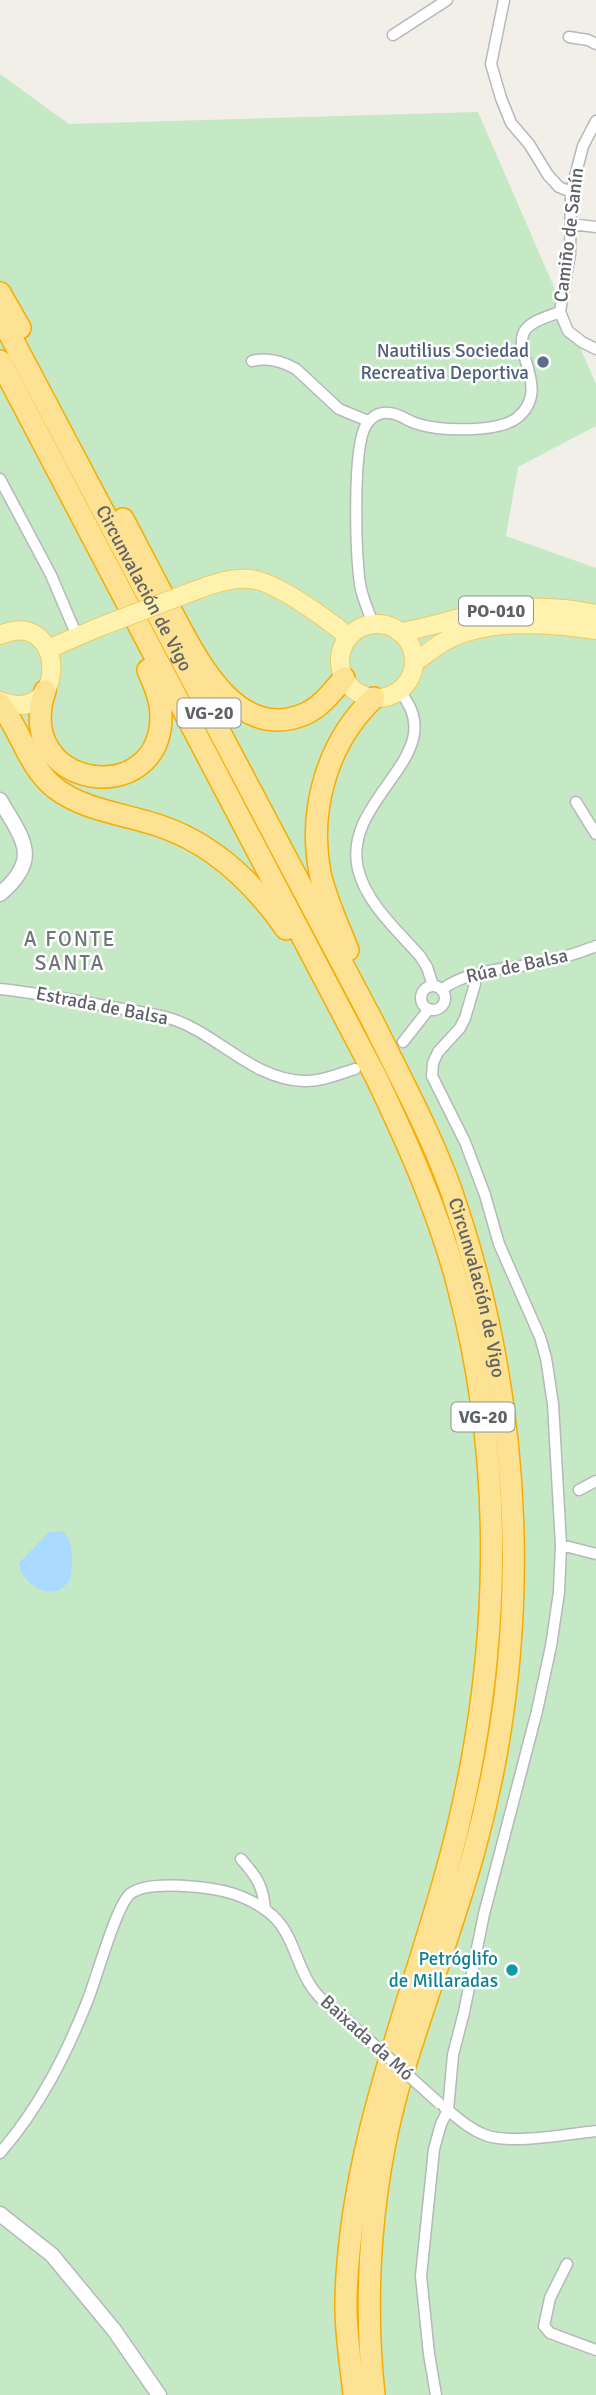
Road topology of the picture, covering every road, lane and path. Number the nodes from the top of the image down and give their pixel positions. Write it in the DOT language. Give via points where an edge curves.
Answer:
graph roads {
  1 [pos="446,0"];
  2 [pos="504,0"];
  3 [pos="393,35"];
  4 [pos="569,37"];
  5 [pos="596,44"];
  6 [pos="596,121"];
  7 [pos="571,192"];
  8 [pos="571,224"];
  9 [pos="596,227"];
  10 [pos="0,293"];
  11 [pos="560,312"];
  12 [pos="0,316"];
  13 [pos="596,349"];
  14 [pos="252,360"];
  15 [pos="0,361"];
  16 [pos="369,421"];
  17 [pos="0,480"];
  18 [pos="79,511"];
  19 [pos="596,614"];
  20 [pos="373,625"];
  21 [pos="596,630"];
  22 [pos="399,632"];
  23 [pos="0,635"];
  24 [pos="77,636"];
  25 [pos="349,637"];
  26 [pos="48,649"];
  27 [pos="414,663"];
  28 [pos="344,678"];
  29 [pos="45,691"];
  30 [pos="399,691"];
  31 [pos="374,698"];
  32 [pos="0,702"];
  33 [pos="0,800"];
  34 [pos="576,802"];
  35 [pos="596,834"];
  36 [pos="0,894"];
  37 [pos="596,946"];
  38 [pos="315,960"];
  39 [pos="474,973"];
  40 [pos="437,988"];
  41 [pos="0,989"];
  42 [pos="429,1009"];
  43 [pos="402,1041"];
  44 [pos="355,1069"];
  45 [pos="418,1111"];
  46 [pos="596,1481"];
  47 [pos="579,1490"];
  48 [pos="561,1545"];
  49 [pos="596,1554"];
  50 [pos="240,1858"];
  51 [pos="265,1909"];
  52 [pos="444,2106"];
  53 [pos="596,2131"];
  54 [pos="0,2153"];
  55 [pos="0,2214"];
  56 [pos="567,2264"];
  57 [pos="596,2350"];
  58 [pos="159,2395"];
  59 [pos="354,2395"];
  60 [pos="374,2395"];
  61 [pos="436,2395"];
  1 -- 3 [label="street"];
  2 -- 7 [label="street" via="491,64 501,98 511,123 548,175"];
  4 -- 5 [label="street"];
  6 -- 7 [label="street, Camiño de Sanín" via="583,146"];
  7 -- 8 [label="street, Camiño de Sanín"];
  8 -- 9 [label="street"];
  8 -- 11 [label="street, Camiño de Sanín"];
  10 -- 28 [label="highway" via="213,682 243,710 285,719 311,711"];
  11 -- 13 [label="street, Camiño de Sanín" via="568,331"];
  11 -- 16 [label="street, Camiño de Sanín" via="526,329 522,346 531,394 524,410 510,422 480,429 424,426 387,412"];
  12 -- 45 [label="highway, Circunvalación de Vigo / VG-20"];
  14 -- 16 [label="street" via="288,364 339,409"];
  15 -- 18 [label="highway, Circunvalación de Vigo / VG-20"];
  16 -- 20 [label="street" via="359,463 356,540 361,589"];
  17 -- 24 [label="street" via="51,575"];
  18 -- 29 [label="highway" via="86,544 159,696 161,727 154,747 138,766 120,775 99,778 73,771 54,756 41,732"];
  18 -- 38 [label="highway, Circunvalación de Vigo / VG-20"];
  19 -- 22 [label="main road, PO-010" via="512,609"];
  20 -- 22 [label="main road"];
  20 -- 25 [label="main road"];
  21 -- 27 [label="main road, PO-010" via="546,625 491,628 446,640"];
  22 -- 27 [label="main road" via="410,646"];
  23 -- 26 [label="main road" via="26,632"];
  24 -- 25 [label="main road, bridge" via="191,592 233,579 251,579 291,596"];
  24 -- 26 [label="main road"];
  25 -- 28 [label="main road" via="340,657"];
  26 -- 29 [label="main road" via="52,675"];
  27 -- 30 [label="main road"];
  28 -- 31 [label="main road" via="362,695"];
  29 -- 32 [label="main road" via="26,704"];
  30 -- 31 [label="main road"];
  30 -- 40 [label="street" via="415,716 414,740 364,819 356,851 358,869 374,902 420,956"];
  31 -- 45 [label="highway" via="343,735 326,775 317,846 329,903 402,1058"];
  32 -- 38 [label="highway" via="40,774 58,790 76,800 161,826 207,848 248,881"];
  33 -- 36 [label="street" via="23,841 26,856 22,871"];
  34 -- 35 [label="street"];
  37 -- 39 [label="street, Rúa de Balsa" via="558,959"];
  38 -- 59 [label="highway, Circunvalación de Vigo / VG-20" via="400,1128 438,1223 470,1340 483,1414 492,1516 493,1577 485,1683 470,1778 444,1882 375,2108 351,2224 345,2303"];
  39 -- 40 [label="street, Rúa de Balsa"];
  39 -- 48 [label="street" via="465,1018 438,1052 432,1076 465,1142 499,1244 546,1357"];
  40 -- 42 [label="street" via="444,997 442,1006"];
  40 -- 42 [label="street" via="425,989 421,996"];
  41 -- 44 [label="street, Estrada de Balsa" via="167,1018 202,1032 262,1070 288,1079 324,1079"];
  42 -- 43 [label="street"];
  45 -- 60 [label="highway, Circunvalación de Vigo / VG-20" via="454,1200 496,1368 511,1490 513,1602 506,1688 485,1807 399,2086 384,2151 370,2281"];
  46 -- 47 [label="street"];
  48 -- 49 [label="street"];
  48 -- 52 [label="street" via="551,1646 484,1914"];
  50 -- 51 [label="street" via="264,1892"];
  51 -- 52 [label="street, Baixada da Mó, bridge" via="287,1931 319,1997"];
  51 -- 54 [label="street, Baixada da Mó" via="233,1894 195,1887 144,1888 128,1895 88,2001 49,2084"];
  52 -- 53 [label="street, Baixada da Mó" via="461,2123 486,2136 510,2140"];
  52 -- 61 [label="street" via="434,2150 421,2276"];
  55 -- 58 [label="street" via="52,2255 114,2330"];
  56 -- 57 [label="street" via="550,2298 544,2326 550,2333"];
}
